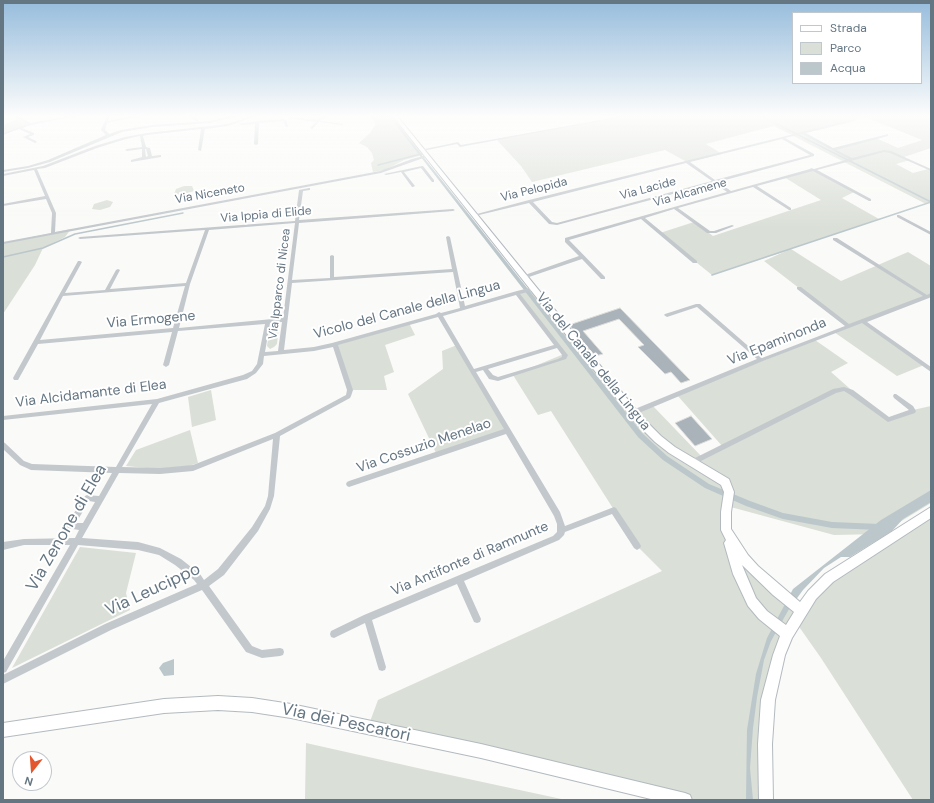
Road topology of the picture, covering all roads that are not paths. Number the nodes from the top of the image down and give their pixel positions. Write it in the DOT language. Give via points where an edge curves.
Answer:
graph roads {
  1 [pos="66,153"];
  2 [pos="143,153"];
  3 [pos="149,153"];
  4 [pos="424,153"];
  5 [pos="721,153"];
  6 [pos="810,153"];
  7 [pos="841,153"];
  8 [pos="876,153"];
  9 [pos="893,153"];
  10 [pos="79,154"];
  11 [pos="160,156"];
  12 [pos="150,157"];
  13 [pos="426,157"];
  14 [pos="144,158"];
  15 [pos="851,159"];
  16 [pos="132,161"];
  17 [pos="687,162"];
  18 [pos="812,169"];
  19 [pos="36,170"];
  20 [pos="931,170"];
  21 [pos="3,171"];
  22 [pos="402,171"];
  23 [pos="3,175"];
  24 [pos="433,181"];
  25 [pos="715,181"];
  26 [pos="413,186"];
  27 [pos="754,186"];
  28 [pos="301,189"];
  29 [pos="730,192"];
  30 [pos="48,197"];
  31 [pos="870,200"];
  32 [pos="530,201"];
  33 [pos="3,205"];
  34 [pos="675,208"];
  35 [pos="790,209"];
  36 [pos="453,210"];
  37 [pos="474,215"];
  38 [pos="898,216"];
  39 [pos="641,218"];
  40 [pos="298,222"];
  41 [pos="732,226"];
  42 [pos="207,230"];
  43 [pos="53,232"];
  44 [pos="931,234"];
  45 [pos="448,237"];
  46 [pos="80,238"];
  47 [pos="836,239"];
  48 [pos="3,243"];
  49 [pos="332,256"];
  50 [pos="582,257"];
  51 [pos="80,262"];
  52 [pos="695,262"];
  53 [pos="118,270"];
  54 [pos="455,270"];
  55 [pos="524,277"];
  56 [pos="603,278"];
  57 [pos="332,279"];
  58 [pos="291,282"];
  59 [pos="188,284"];
  60 [pos="799,288"];
  61 [pos="532,289"];
  62 [pos="107,291"];
  63 [pos="519,292"];
  64 [pos="62,295"];
  65 [pos="929,296"];
  66 [pos="463,308"];
  67 [pos="439,314"];
  68 [pos="667,315"];
  69 [pos="286,320"];
  70 [pos="268,321"];
  71 [pos="862,321"];
  72 [pos="848,326"];
  73 [pos="175,329"];
  74 [pos="36,342"];
  75 [pos="335,344"];
  76 [pos="558,346"];
  77 [pos="281,352"];
  78 [pos="263,354"];
  79 [pos="761,360"];
  80 [pos="166,365"];
  81 [pos="485,369"];
  82 [pos="931,370"];
  83 [pos="473,371"];
  84 [pos="16,378"];
  85 [pos="896,396"];
  86 [pos="156,401"];
  87 [pos="632,413"];
  88 [pos="3,418"];
  89 [pos="507,431"];
  90 [pos="278,435"];
  91 [pos="3,445"];
  92 [pos="691,463"];
  93 [pos="118,469"];
  94 [pos="349,484"];
  95 [pos="101,498"];
  96 [pos="931,512"];
  97 [pos="85,527"];
  98 [pos="562,530"];
  99 [pos="726,530"];
  100 [pos="77,541"];
  101 [pos="3,546"];
  102 [pos="637,546"];
  103 [pos="754,570"];
  104 [pos="739,574"];
  105 [pos="459,579"];
  106 [pos="204,585"];
  107 [pos="800,608"];
  108 [pos="367,618"];
  109 [pos="477,619"];
  110 [pos="786,633"];
  111 [pos="334,634"];
  112 [pos="280,652"];
  113 [pos="382,667"];
  114 [pos="3,669"];
  115 [pos="3,680"];
  116 [pos="3,730"];
  117 [pos="685,800"];
  118 [pos="766,800"];
  1 -- 21 [label="street" via="41,163"];
  2 -- 14 [label="street"];
  3 -- 12 [label="street"];
  4 -- 13 [label="street, Via del Canale della Lingua"];
  5 -- 17 [label="street, Via Pelopida"];
  6 -- 25 [label="street, Via Lacide" via="813,155"];
  7 -- 15 [label="street"];
  8 -- 15 [label="street, Via Alcamene"];
  9 -- 20 [label="street, Via Alcamene"];
  10 -- 19 [label="street"];
  11 -- 12 [label="street"];
  12 -- 14 [label="street"];
  13 -- 28 [label="street, Via Niceneto" via="386,170"];
  13 -- 37 [label="street, Via del Canale della Lingua"];
  14 -- 16 [label="street"];
  15 -- 18 [label="street, Via Alcamene"];
  17 -- 25 [label="street"];
  17 -- 32 [label="street, Via Pelopida"];
  18 -- 27 [label="street, Via Alcamene"];
  18 -- 31 [label="street"];
  19 -- 23 [label="street"];
  19 -- 30 [label="street"];
  22 -- 24 [label="street" via="422,167"];
  22 -- 26 [label="street"];
  22 -- 28 [label="street"];
  25 -- 29 [label="street"];
  25 -- 32 [label="street, Via Lacide" via="557,224 551,222"];
  27 -- 29 [label="street, Via Alcamene"];
  27 -- 35 [label="street"];
  28 -- 40 [label="street, Via Ipparco di Nicea"];
  28 -- 43 [label="street, Via Niceneto"];
  29 -- 34 [label="street, Via Alcamene"];
  30 -- 33 [label="street"];
  30 -- 43 [label="street" via="54,212"];
  32 -- 37 [label="street, Via Pelopida"];
  34 -- 39 [label="street, Via Alcamene"];
  34 -- 41 [label="street" via="709,232"];
  36 -- 40 [label="street, Via Ippia di Elide"];
  37 -- 55 [label="street, Via del Canale della Lingua"];
  38 -- 44 [label="street"];
  39 -- 50 [label="street, Via Alcamene" via="569,238 567,241"];
  39 -- 52 [label="street"];
  40 -- 42 [label="street, Via Ippia di Elide"];
  40 -- 58 [label="street, Via Ipparco di Nicea"];
  42 -- 46 [label="street, Via Ippia di Elide"];
  42 -- 59 [label="street"];
  43 -- 48 [label="street, Via Niceneto"];
  45 -- 54 [label="street"];
  47 -- 65 [label="street"];
  49 -- 57 [label="street"];
  50 -- 55 [label="street"];
  50 -- 56 [label="street"];
  51 -- 64 [label="street"];
  53 -- 62 [label="street"];
  54 -- 57 [label="street"];
  54 -- 66 [label="street"];
  55 -- 61 [label="street, Via del Canale della Lingua"];
  57 -- 58 [label="street"];
  58 -- 69 [label="street, Via Ipparco di Nicea"];
  59 -- 62 [label="street"];
  59 -- 73 [label="street"];
  60 -- 72 [label="street"];
  61 -- 63 [label="street, Vicolo del Canale della Lingua"];
  61 -- 87 [label="street, Via del Canale della Lingua"];
  62 -- 64 [label="street"];
  63 -- 66 [label="street, Vicolo del Canale della Lingua"];
  63 -- 76 [label="street"];
  64 -- 74 [label="street"];
  65 -- 71 [label="street, Via Epaminonda"];
  66 -- 67 [label="street, Vicolo del Canale della Lingua"];
  67 -- 75 [label="street, Vicolo del Canale della Lingua"];
  67 -- 83 [label="street, Via Antifonte di Ramnunte"];
  68 -- 79 [label="street" via="698,305"];
  69 -- 70 [label="street, Via Ermogene"];
  69 -- 77 [label="street, Via Ipparco di Nicea"];
  70 -- 73 [label="street, Via Ermogene"];
  70 -- 78 [label="street"];
  71 -- 72 [label="street, Via Epaminonda"];
  71 -- 82 [label="street"];
  72 -- 79 [label="street, Via Epaminonda"];
  73 -- 74 [label="street, Via Ermogene"];
  73 -- 80 [label="street"];
  74 -- 84 [label="street"];
  75 -- 77 [label="street, Vicolo del Canale della Lingua"];
  75 -- 90 [label="street" via="350,390 349,394"];
  76 -- 81 [label="street"];
  76 -- 81 [label="street" via="565,356 558,360 498,379 491,377"];
  77 -- 78 [label="street, Vicolo del Canale della Lingua"];
  78 -- 86 [label="street, Via Alcidamante di Elea" via="259,367 248,376"];
  79 -- 87 [label="street, Via Epaminonda"];
  81 -- 83 [label="street"];
  83 -- 89 [label="street, Via Antifonte di Ramnunte"];
  85 -- 92 [label="street" via="913,411 888,420 851,392 844,389 835,391"];
  86 -- 88 [label="street, Via Alcidamante di Elea"];
  86 -- 93 [label="street, Via Zenone di Elea"];
  87 -- 92 [label="street, Via del Canale della Lingua" via="663,444"];
  89 -- 94 [label="street, Via Cossuzio Menelao"];
  89 -- 98 [label="street, Via Antifonte di Ramnunte" via="557,514"];
  90 -- 93 [label="street" via="189,468 160,471"];
  90 -- 106 [label="street, Via Leucippo" via="271,496 266,512 228,565"];
  91 -- 93 [label="street" via="20,461 31,467"];
  92 -- 99 [label="street, Via del Canale della Lingua" via="720,478 728,487"];
  93 -- 95 [label="street, Via Zenone di Elea"];
  95 -- 97 [label="street, Via Zenone di Elea"];
  95 -- 97 [label="street" via="87,498 70,526"];
  96 -- 107 [label="street" via="829,578"];
  97 -- 100 [label="street, Via Zenone di Elea"];
  98 -- 102 [label="street" via="614,510"];
  98 -- 105 [label="street, Via Antifonte di Ramnunte" via="556,538"];
  99 -- 103 [label="street, Via del Canale della Lingua" via="738,551"];
  99 -- 104 [label="street"];
  100 -- 101 [label="street" via="21,542"];
  100 -- 106 [label="street" via="153,550 178,562"];
  100 -- 114 [label="street, Via Zenone di Elea"];
  103 -- 104 [label="street"];
  103 -- 107 [label="street, Via del Canale della Lingua"];
  104 -- 110 [label="street" via="752,602"];
  105 -- 108 [label="street, Via Antifonte di Ramnunte"];
  105 -- 109 [label="street"];
  106 -- 112 [label="street" via="249,649 260,654"];
  106 -- 115 [label="street, Via Leucippo" via="108,627"];
  107 -- 110 [label="street"];
  108 -- 111 [label="street, Via Antifonte di Ramnunte"];
  108 -- 113 [label="street"];
  110 -- 118 [label="street" via="768,700 765,744"];
  116 -- 117 [label="street, Via dei Pescatori" via="164,706 218,703 252,705 467,748"];
}
